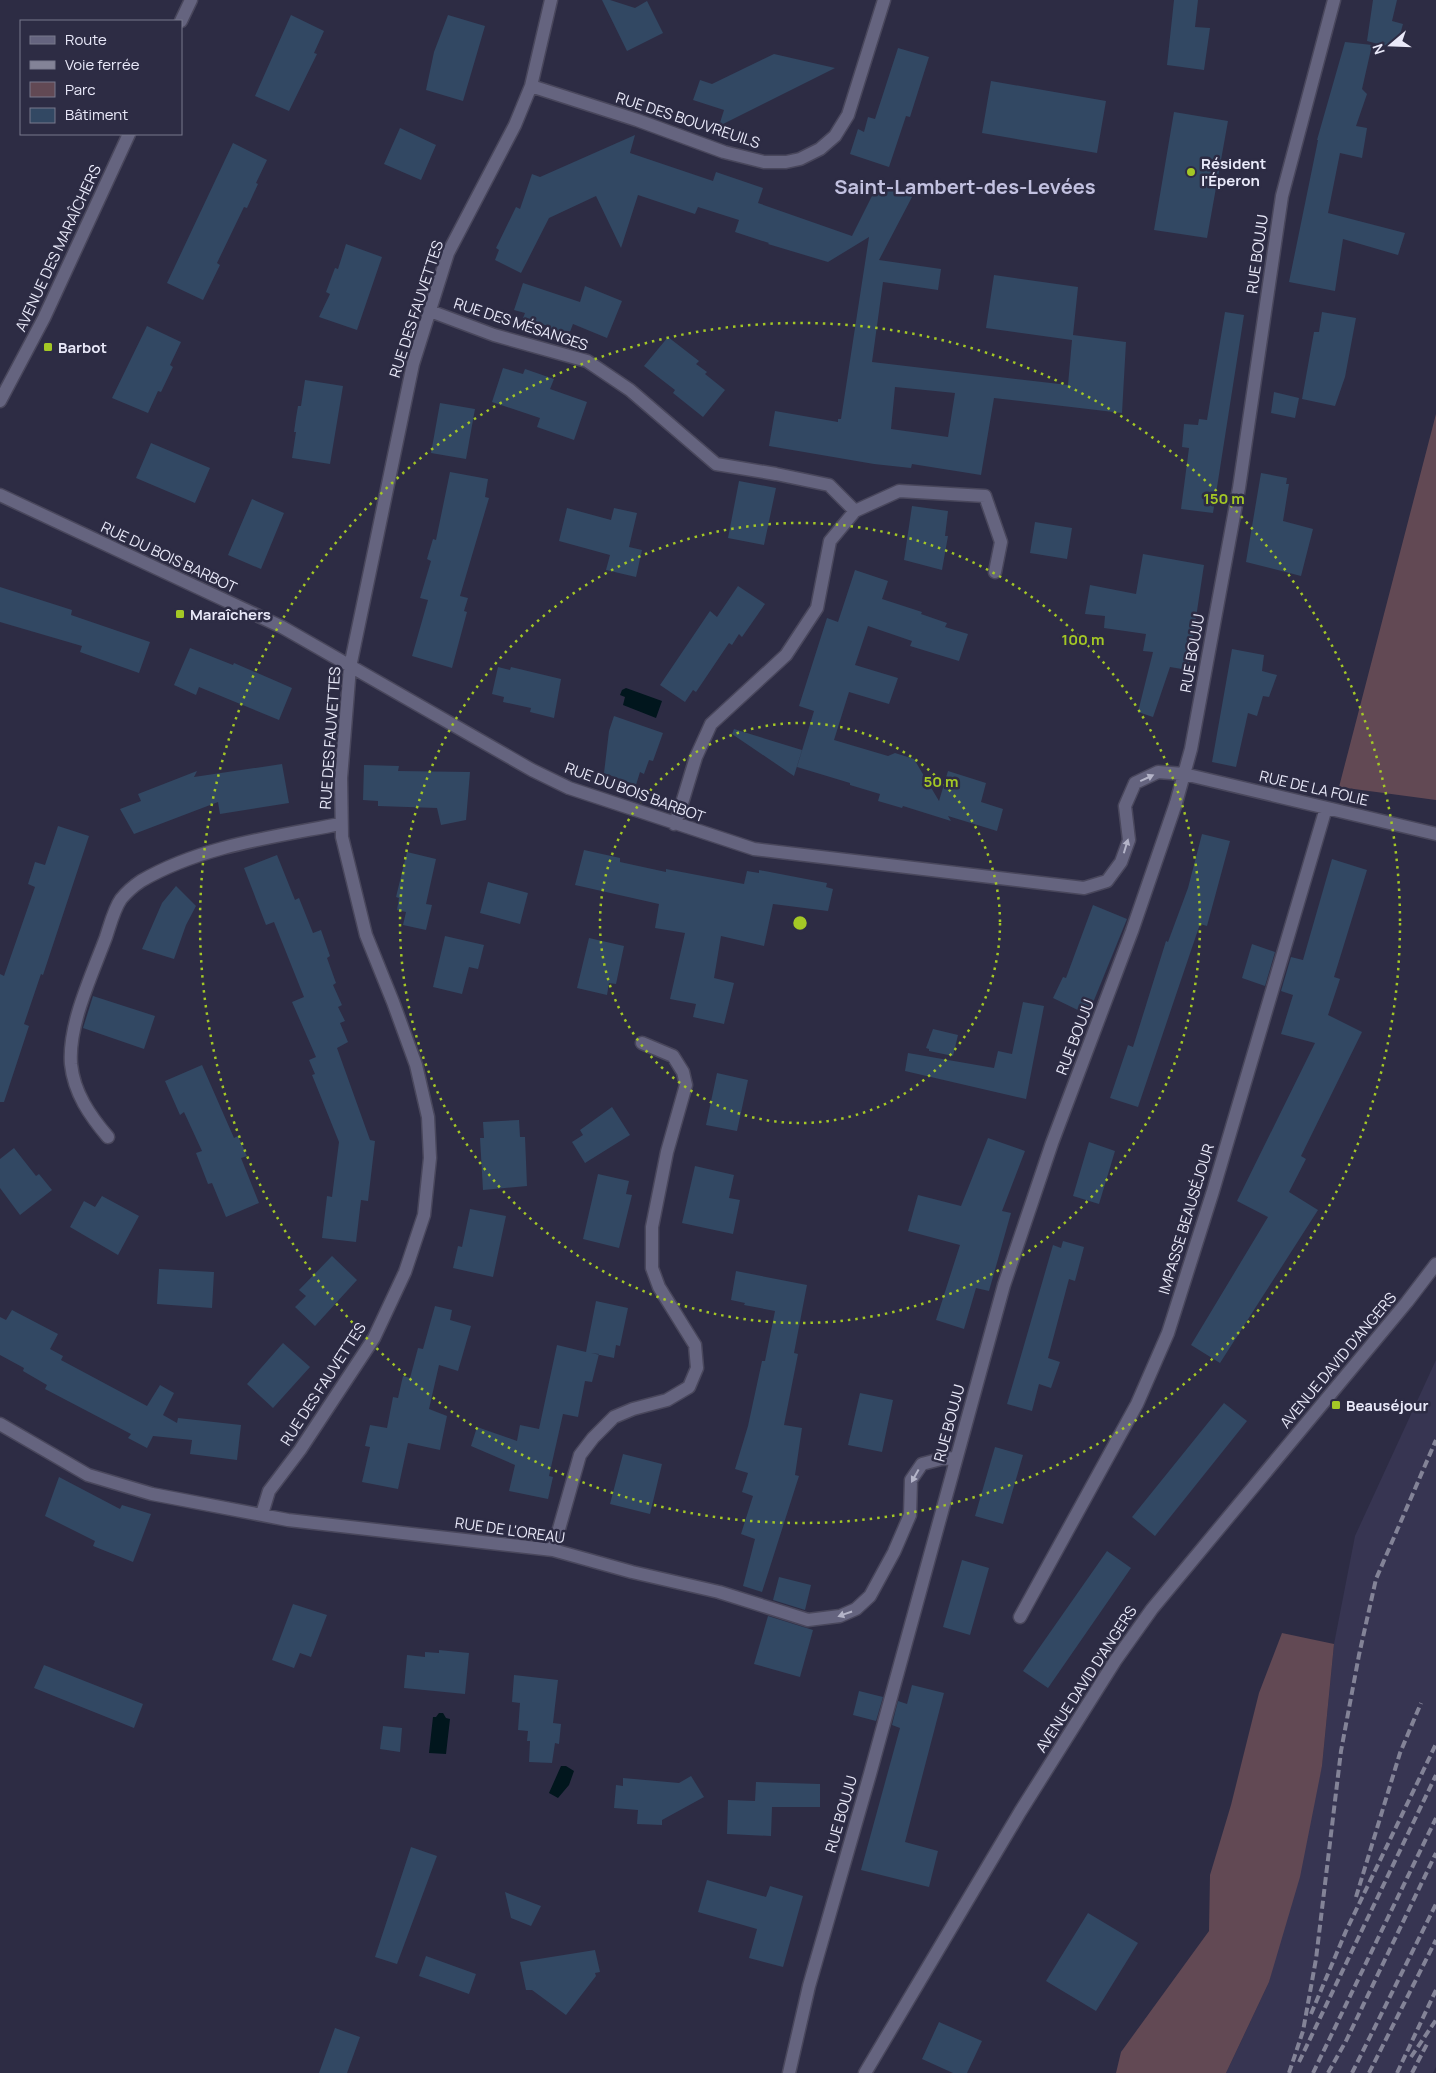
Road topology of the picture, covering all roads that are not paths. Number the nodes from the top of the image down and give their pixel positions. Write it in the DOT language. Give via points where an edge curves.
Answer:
graph roads {
  1 [pos="191,0"];
  2 [pos="550,0"];
  3 [pos="884,0"];
  4 [pos="1334,0"];
  5 [pos="181,20"];
  6 [pos="531,86"];
  7 [pos="129,135"];
  8 [pos="430,311"];
  9 [pos="0,401"];
  10 [pos="0,495"];
  11 [pos="855,511"];
  12 [pos="995,572"];
  13 [pos="350,667"];
  14 [pos="1184,774"];
  15 [pos="1326,808"];
  16 [pos="340,824"];
  17 [pos="674,824"];
  18 [pos="1436,834"];
  19 [pos="642,1042"];
  20 [pos="108,1137"];
  21 [pos="1436,1264"];
  22 [pos="0,1424"];
  23 [pos="956,1458"];
  24 [pos="262,1514"];
  25 [pos="553,1550"];
  26 [pos="1020,1617"];
  27 [pos="789,2073"];
  28 [pos="865,2073"];
  1 -- 5 [label="street"];
  2 -- 6 [label="street, RUE DES FAUVETTES"];
  3 -- 6 [label="street, RUE DES BOUVREUILS" via="848,115 835,136 820,149 800,159 764,162 724,152"];
  4 -- 14 [label="street, RUE BOUJU" via="1282,196 1239,488"];
  6 -- 8 [label="street, RUE DES FAUVETTES" via="448,254"];
  7 -- 9 [label="street, AVENUE DES MARAÎCHERS" via="44,318"];
  8 -- 11 [label="street, RUE DES MÉSANGES" via="494,335 587,361 630,390 716,464 829,485"];
  8 -- 13 [label="street, RUE DES FAUVETTES" via="413,364"];
  10 -- 13 [label="street, RUE DU BOIS BARBOT" via="282,626"];
  11 -- 12 [label="street" via="899,491 985,496 1001,542"];
  11 -- 17 [label="street" via="830,541 817,608 786,655 711,724 696,757"];
  13 -- 16 [label="street, RUE DES FAUVETTES"];
  13 -- 17 [label="street, RUE DU BOIS BARBOT" via="562,785"];
  14 -- 15 [label="street, RUE DE LA FOLIE"];
  17 -- 14 [label="street, RUE DU BOIS BARBOT, one-way" via="754,849 1084,888 1107,881 1121,862 1129,840 1125,806 1135,783 1158,772"];
  14 -- 23 [label="street, RUE BOUJU" via="1132,931 1052,1143 1004,1285"];
  15 -- 18 [label="street, RUE DE LA FOLIE"];
  15 -- 26 [label="street, IMPASSE BEAUSÉJOUR" via="1168,1333 1137,1404"];
  16 -- 20 [label="street" via="263,839 179,861 139,882 121,899 72,1037 71,1065 79,1096"];
  16 -- 24 [label="street, RUE DES FAUVETTES" via="366,935 416,1065 428,1117 430,1158 424,1216 405,1272 378,1330 300,1450 269,1491"];
  19 -- 25 [label="street" via="673,1056 683,1072 686,1085 667,1152 652,1226 652,1268 659,1287 695,1346 696,1368 689,1387 667,1400 614,1417 588,1444 580,1455"];
  21 -- 28 [label="street, AVENUE DAVID D'ANGERS" via="1152,1610 1115,1661 1020,1812"];
  22 -- 24 [label="street, RUE DE L'OREAU" via="88,1475 152,1494"];
  23 -- 25 [label="street, RUE DE L'OREAU, one-way" via="922,1464 911,1480 910,1515 894,1552 870,1596 856,1609 840,1616 808,1620 719,1592"];
  23 -- 27 [label="street, RUE BOUJU" via="809,1986"];
  24 -- 25 [label="street, RUE DE L'OREAU" via="288,1520"];
}
